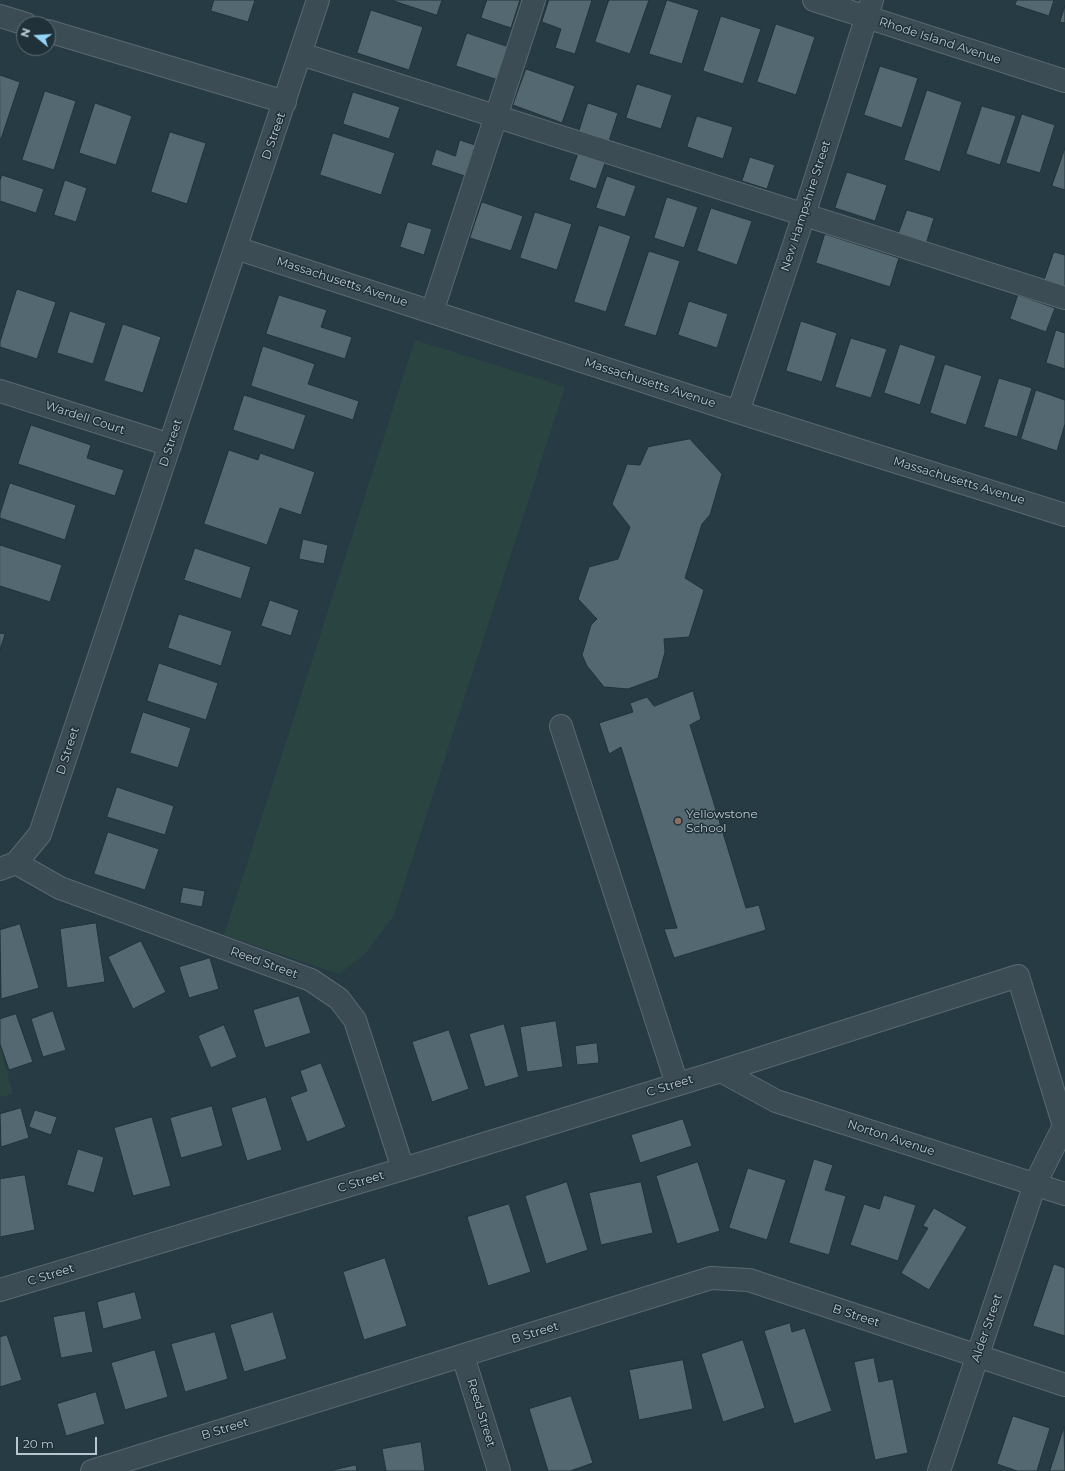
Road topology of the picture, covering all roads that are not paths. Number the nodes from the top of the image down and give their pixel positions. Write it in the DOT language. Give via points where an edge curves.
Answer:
graph roads {
  1 [pos="318,0"];
  2 [pos="534,0"];
  3 [pos="814,0"];
  4 [pos="870,9"];
  5 [pos="0,16"];
  6 [pos="16,21"];
  7 [pos="56,33"];
  8 [pos="301,54"];
  9 [pos="1065,81"];
  10 [pos="285,102"];
  11 [pos="496,117"];
  12 [pos="804,215"];
  13 [pos="236,248"];
  14 [pos="1065,298"];
  15 [pos="432,312"];
  16 [pos="0,391"];
  17 [pos="738,412"];
  18 [pos="170,445"];
  19 [pos="1065,515"];
  20 [pos="561,726"];
  21 [pos="8,866"];
  22 [pos="721,1071"];
  23 [pos="678,1084"];
  24 [pos="1064,1126"];
  25 [pos="403,1169"];
  26 [pos="1035,1184"];
  27 [pos="1065,1194"];
  28 [pos="0,1290"];
  29 [pos="463,1356"];
  30 [pos="978,1356"];
  31 [pos="1065,1385"];
  32 [pos="92,1471"];
  33 [pos="499,1471"];
  34 [pos="939,1471"];
  1 -- 8 [label="street, D Street"];
  2 -- 11 [label="street"];
  3 -- 4 [label="street, Rhode Island Avenue"];
  4 -- 9 [label="street, Rhode Island Avenue"];
  4 -- 12 [label="street, New Hampshire Street"];
  5 -- 6 [label="street"];
  7 -- 10 [label="street"];
  8 -- 10 [label="street, D Street"];
  8 -- 11 [label="street"];
  10 -- 13 [label="street, D Street"];
  11 -- 12 [label="street"];
  11 -- 15 [label="street"];
  12 -- 14 [label="street"];
  12 -- 17 [label="street, New Hampshire Street"];
  13 -- 15 [label="street, Massachusetts Avenue"];
  13 -- 18 [label="street, D Street"];
  15 -- 17 [label="street, Massachusetts Avenue"];
  16 -- 18 [label="street, Wardell Court"];
  17 -- 19 [label="street, Massachusetts Avenue"];
  18 -- 21 [label="street, D Street" via="40,834"];
  20 -- 23 [label="street"];
  21 -- 25 [label="street, Reed Street" via="60,888 311,980 339,999 355,1020"];
  22 -- 23 [label="street, C Street"];
  22 -- 24 [label="street, C Street" via="1018,976"];
  22 -- 26 [label="street, Norton Avenue" via="776,1101"];
  23 -- 25 [label="street, C Street"];
  24 -- 26 [label="street, Alder Street"];
  25 -- 28 [label="street, C Street"];
  26 -- 27 [label="street, Norton Avenue"];
  26 -- 30 [label="street, Alder Street"];
  29 -- 30 [label="street, B Street" via="711,1278 749,1280"];
  29 -- 32 [label="street, B Street"];
  29 -- 33 [label="street, Reed Street"];
  30 -- 31 [label="street, B Street"];
  30 -- 34 [label="street, Alder Street"];
}
